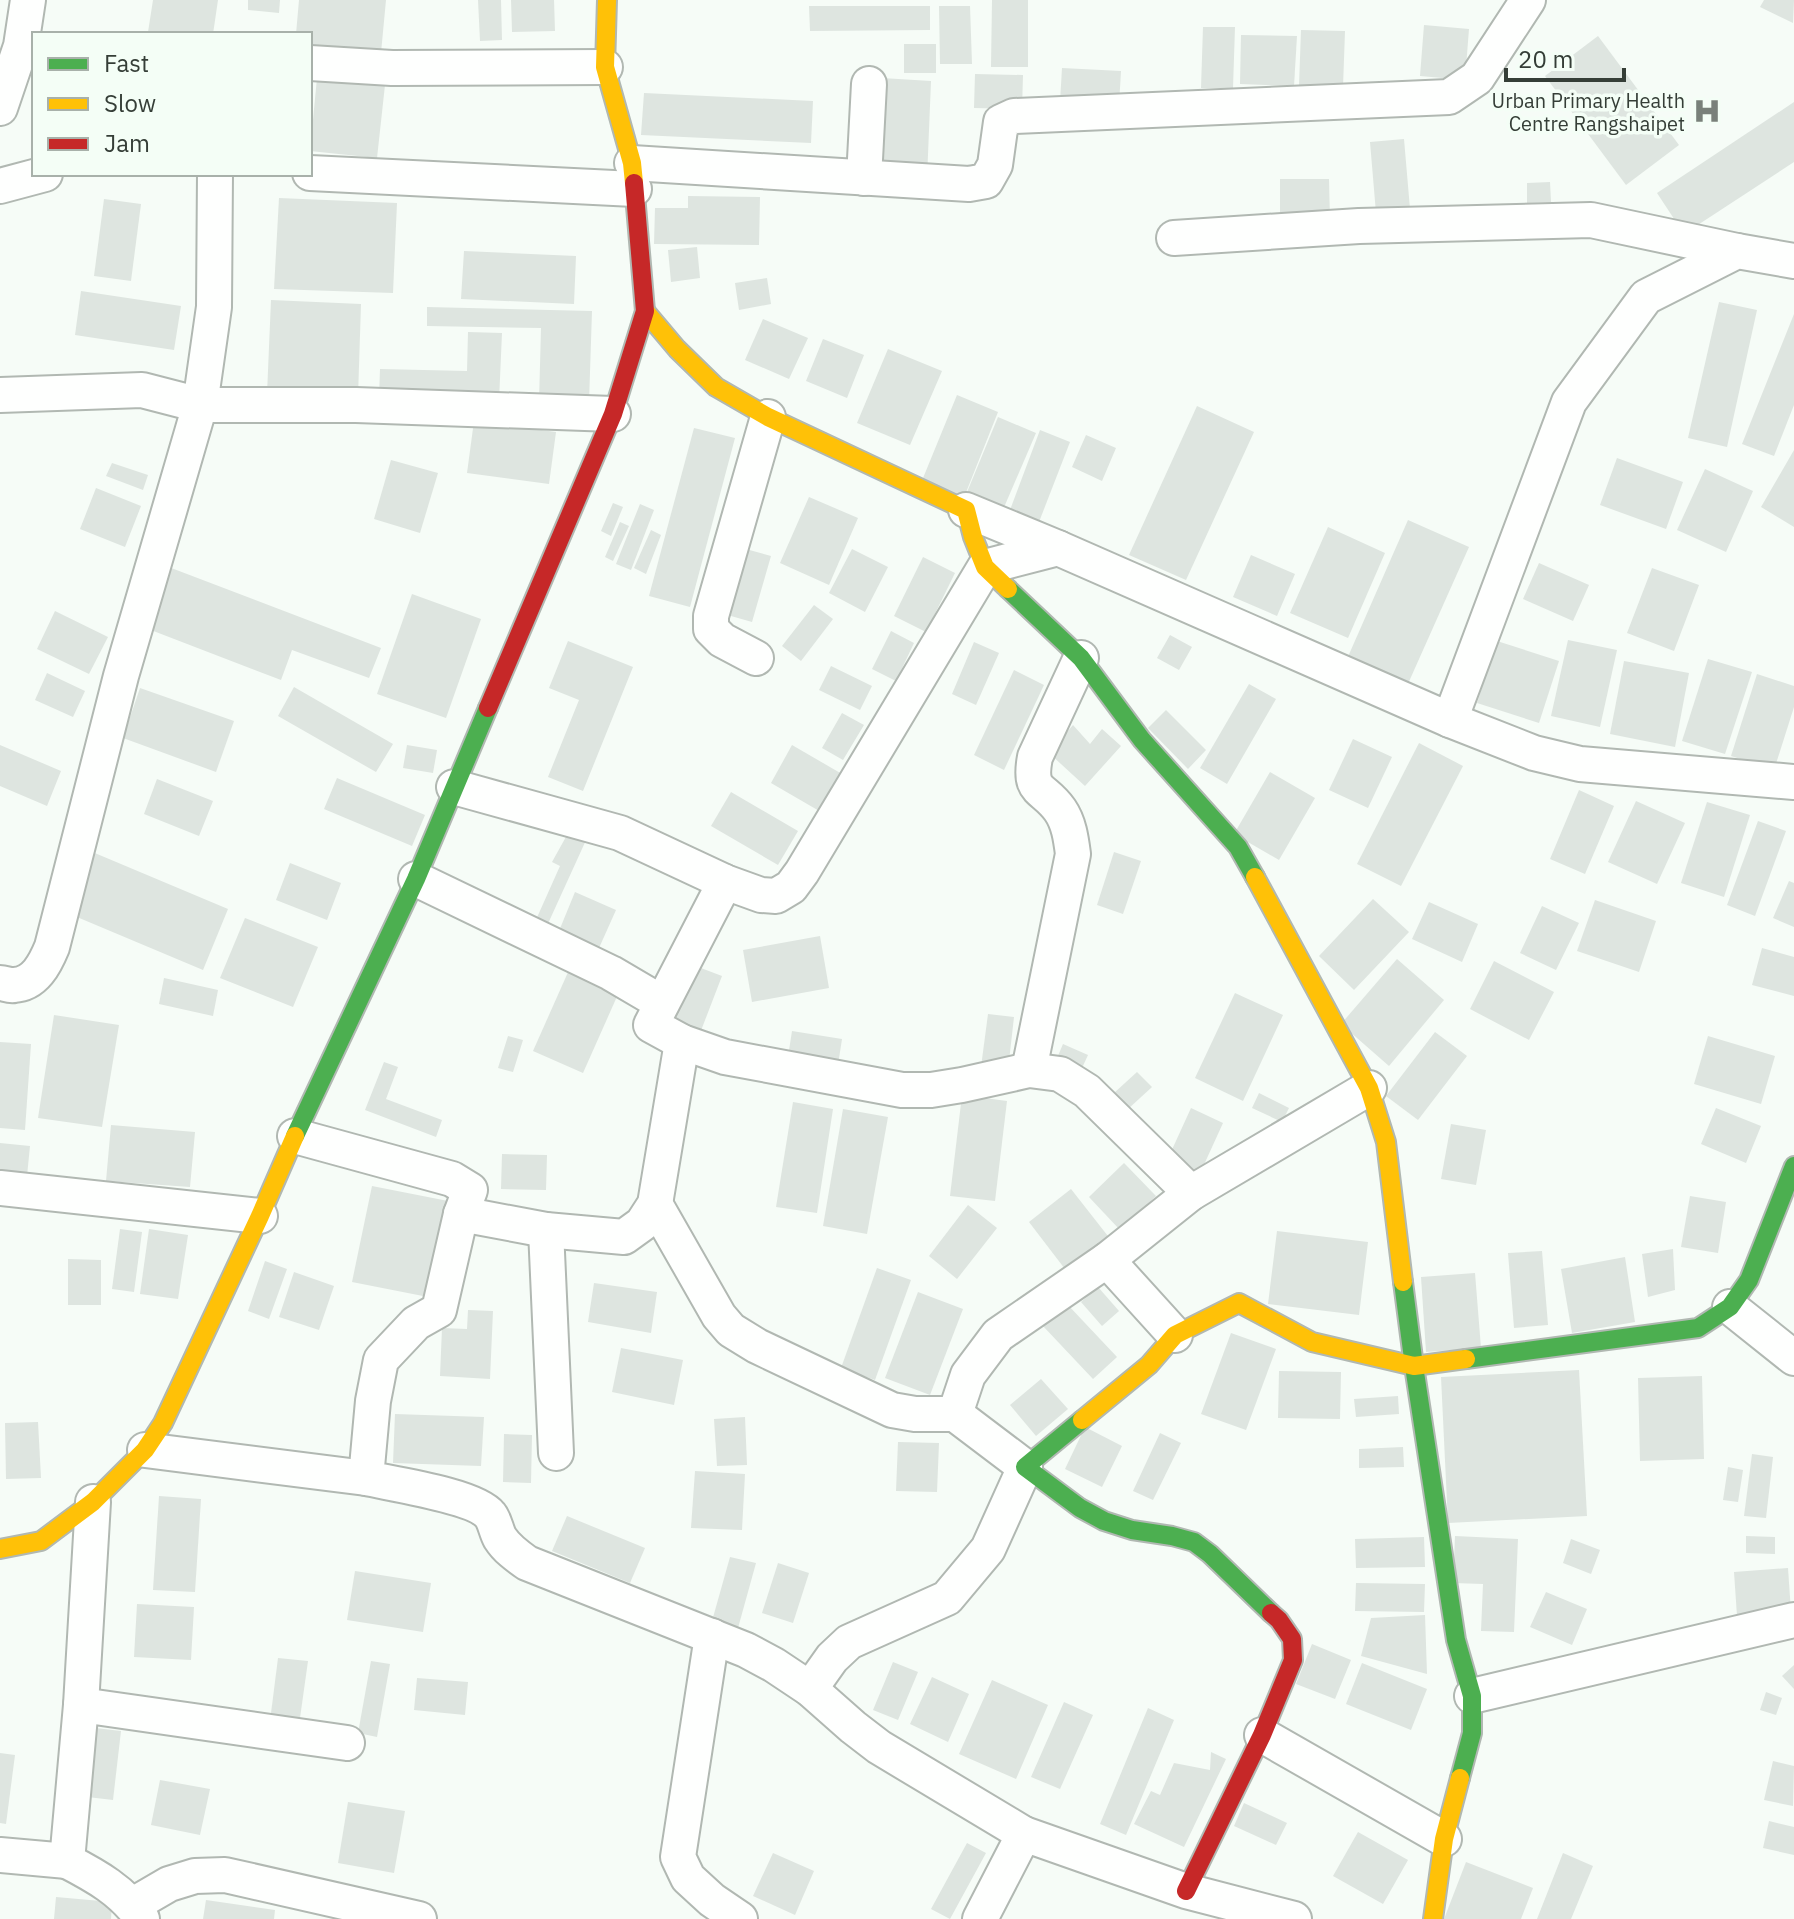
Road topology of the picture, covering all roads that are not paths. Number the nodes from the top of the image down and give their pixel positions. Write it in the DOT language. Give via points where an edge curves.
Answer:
graph roads {
  1 [pos="28,0"];
  2 [pos="607,0"];
  3 [pos="1528,0"];
  4 [pos="28,46"];
  5 [pos="312,63"];
  6 [pos="605,67"];
  7 [pos="869,84"];
  8 [pos="0,108"];
  9 [pos="312,173"];
  10 [pos="38,176"];
  11 [pos="215,176"];
  12 [pos="633,176"];
  13 [pos="864,178"];
  14 [pos="0,186"];
  15 [pos="1174,238"];
  16 [pos="1737,251"];
  17 [pos="1794,261"];
  18 [pos="645,311"];
  19 [pos="0,395"];
  20 [pos="200,405"];
  21 [pos="613,414"];
  22 [pos="768,417"];
  23 [pos="966,510"];
  24 [pos="1058,548"];
  25 [pos="985,567"];
  26 [pos="756,658"];
  27 [pos="1081,658"];
  28 [pos="1450,720"];
  29 [pos="1794,782"];
  30 [pos="454,787"];
  31 [pos="416,879"];
  32 [pos="725,882"];
  33 [pos="0,983"];
  34 [pos="662,1003"];
  35 [pos="682,1042"];
  36 [pos="1029,1070"];
  37 [pos="1369,1088"];
  38 [pos="295,1136"];
  39 [pos="1794,1166"];
  40 [pos="0,1188"];
  41 [pos="1191,1193"];
  42 [pos="655,1204"];
  43 [pos="461,1214"];
  44 [pos="260,1216"];
  45 [pos="546,1230"];
  46 [pos="1107,1260"];
  47 [pos="1730,1307"];
  48 [pos="1175,1335"];
  49 [pos="1794,1358"];
  50 [pos="1414,1366"];
  51 [pos="955,1414"];
  52 [pos="145,1450"];
  53 [pos="556,1453"];
  54 [pos="1025,1467"];
  55 [pos="366,1478"];
  56 [pos="93,1502"];
  57 [pos="0,1549"];
  58 [pos="1794,1620"];
  59 [pos="712,1636"];
  60 [pos="810,1689"];
  61 [pos="1472,1696"];
  62 [pos="81,1705"];
  63 [pos="1262,1735"];
  64 [pos="347,1743"];
  65 [pos="1024,1834"];
  66 [pos="1444,1839"];
  67 [pos="0,1855"];
  68 [pos="67,1861"];
  69 [pos="1186,1891"];
  70 [pos="137,1912"];
  71 [pos="419,1919"];
  72 [pos="740,1919"];
  73 [pos="980,1919"];
  74 [pos="1294,1919"];
  75 [pos="1433,1919"];
  1 -- 4 [label="street"];
  2 -- 6 [label="street"];
  3 -- 13 [label="street" via="1477,78 1449,97 1014,116 1001,122 995,165 986,181"];
  4 -- 8 [label="street"];
  5 -- 6 [label="street"];
  6 -- 12 [label="street"];
  7 -- 13 [label="street"];
  9 -- 12 [label="street"];
  10 -- 14 [label="street"];
  11 -- 20 [label="street" via="214,307"];
  12 -- 13 [label="street"];
  12 -- 18 [label="street"];
  15 -- 16 [label="street" via="1359,226 1591,220"];
  16 -- 17 [label="street"];
  16 -- 28 [label="street" via="1646,297 1569,402"];
  18 -- 21 [label="street"];
  18 -- 22 [label="street" via="716,387"];
  19 -- 20 [label="street" via="142,390"];
  20 -- 21 [label="street"];
  20 -- 33 [label="street" via="121,676 52,947 32,979"];
  21 -- 30 [label="street"];
  22 -- 23 [label="street"];
  22 -- 26 [label="street" via="711,616 711,629 722,640"];
  23 -- 24 [label="street"];
  23 -- 25 [label="street"];
  24 -- 25 [label="street"];
  24 -- 28 [label="street"];
  25 -- 27 [label="street"];
  25 -- 32 [label="street" via="791,887 776,896 761,895"];
  27 -- 36 [label="street" via="1032,774 1037,788 1060,810 1071,833 1073,854"];
  27 -- 37 [label="street" via="1142,740 1238,847"];
  28 -- 29 [label="street" via="1534,753 1580,764"];
  30 -- 31 [label="street"];
  30 -- 32 [label="street" via="620,833"];
  31 -- 34 [label="street"];
  31 -- 38 [label="street"];
  32 -- 34 [label="street"];
  34 -- 35 [label="street" via="651,1025"];
  35 -- 36 [label="street" via="725,1057 902,1090 931,1090"];
  35 -- 42 [label="street"];
  36 -- 41 [label="street" via="1060,1074 1087,1091"];
  37 -- 41 [label="street"];
  37 -- 50 [label="street" via="1386,1142"];
  38 -- 43 [label="street" via="452,1179 470,1190"];
  38 -- 44 [label="street"];
  39 -- 47 [label="street" via="1749,1280"];
  40 -- 44 [label="street"];
  41 -- 46 [label="street"];
  42 -- 45 [label="street" via="642,1224 624,1237"];
  42 -- 51 [label="street" via="731,1330 892,1410"];
  43 -- 45 [label="street"];
  43 -- 55 [label="street" via="439,1310 416,1323 381,1360"];
  44 -- 52 [label="street" via="163,1423"];
  45 -- 53 [label="street"];
  46 -- 48 [label="street"];
  46 -- 51 [label="street" via="998,1335 968,1375"];
  47 -- 49 [label="street"];
  47 -- 50 [label="street" via="1698,1328"];
  48 -- 50 [label="street" via="1239,1303 1312,1342"];
  48 -- 54 [label="street" via="1149,1365"];
  50 -- 61 [label="street" via="1456,1640"];
  51 -- 54 [label="street"];
  52 -- 55 [label="street"];
  52 -- 56 [label="street"];
  54 -- 60 [label="street" via="988,1549 947,1598 849,1642"];
  54 -- 63 [label="street" via="1104,1521 1194,1542 1279,1620 1292,1639 1293,1660"];
  55 -- 59 [label="street" via="478,1505 512,1552 527,1563"];
  56 -- 57 [label="street" via="41,1541"];
  56 -- 62 [label="street"];
  58 -- 61 [label="street"];
  59 -- 60 [label="street"];
  59 -- 72 [label="street" via="678,1857 688,1878"];
  60 -- 65 [label="street" via="879,1747"];
  61 -- 66 [label="street" via="1472,1733"];
  62 -- 64 [label="street"];
  62 -- 68 [label="street"];
  63 -- 66 [label="street"];
  63 -- 69 [label="street"];
  65 -- 69 [label="street"];
  65 -- 73 [label="street"];
  66 -- 75 [label="street"];
  67 -- 68 [label="street"];
  68 -- 70 [label="street" via="101,1878"];
  69 -- 74 [label="street"];
  70 -- 71 [label="street" via="169,1884 225,1875"];
}
